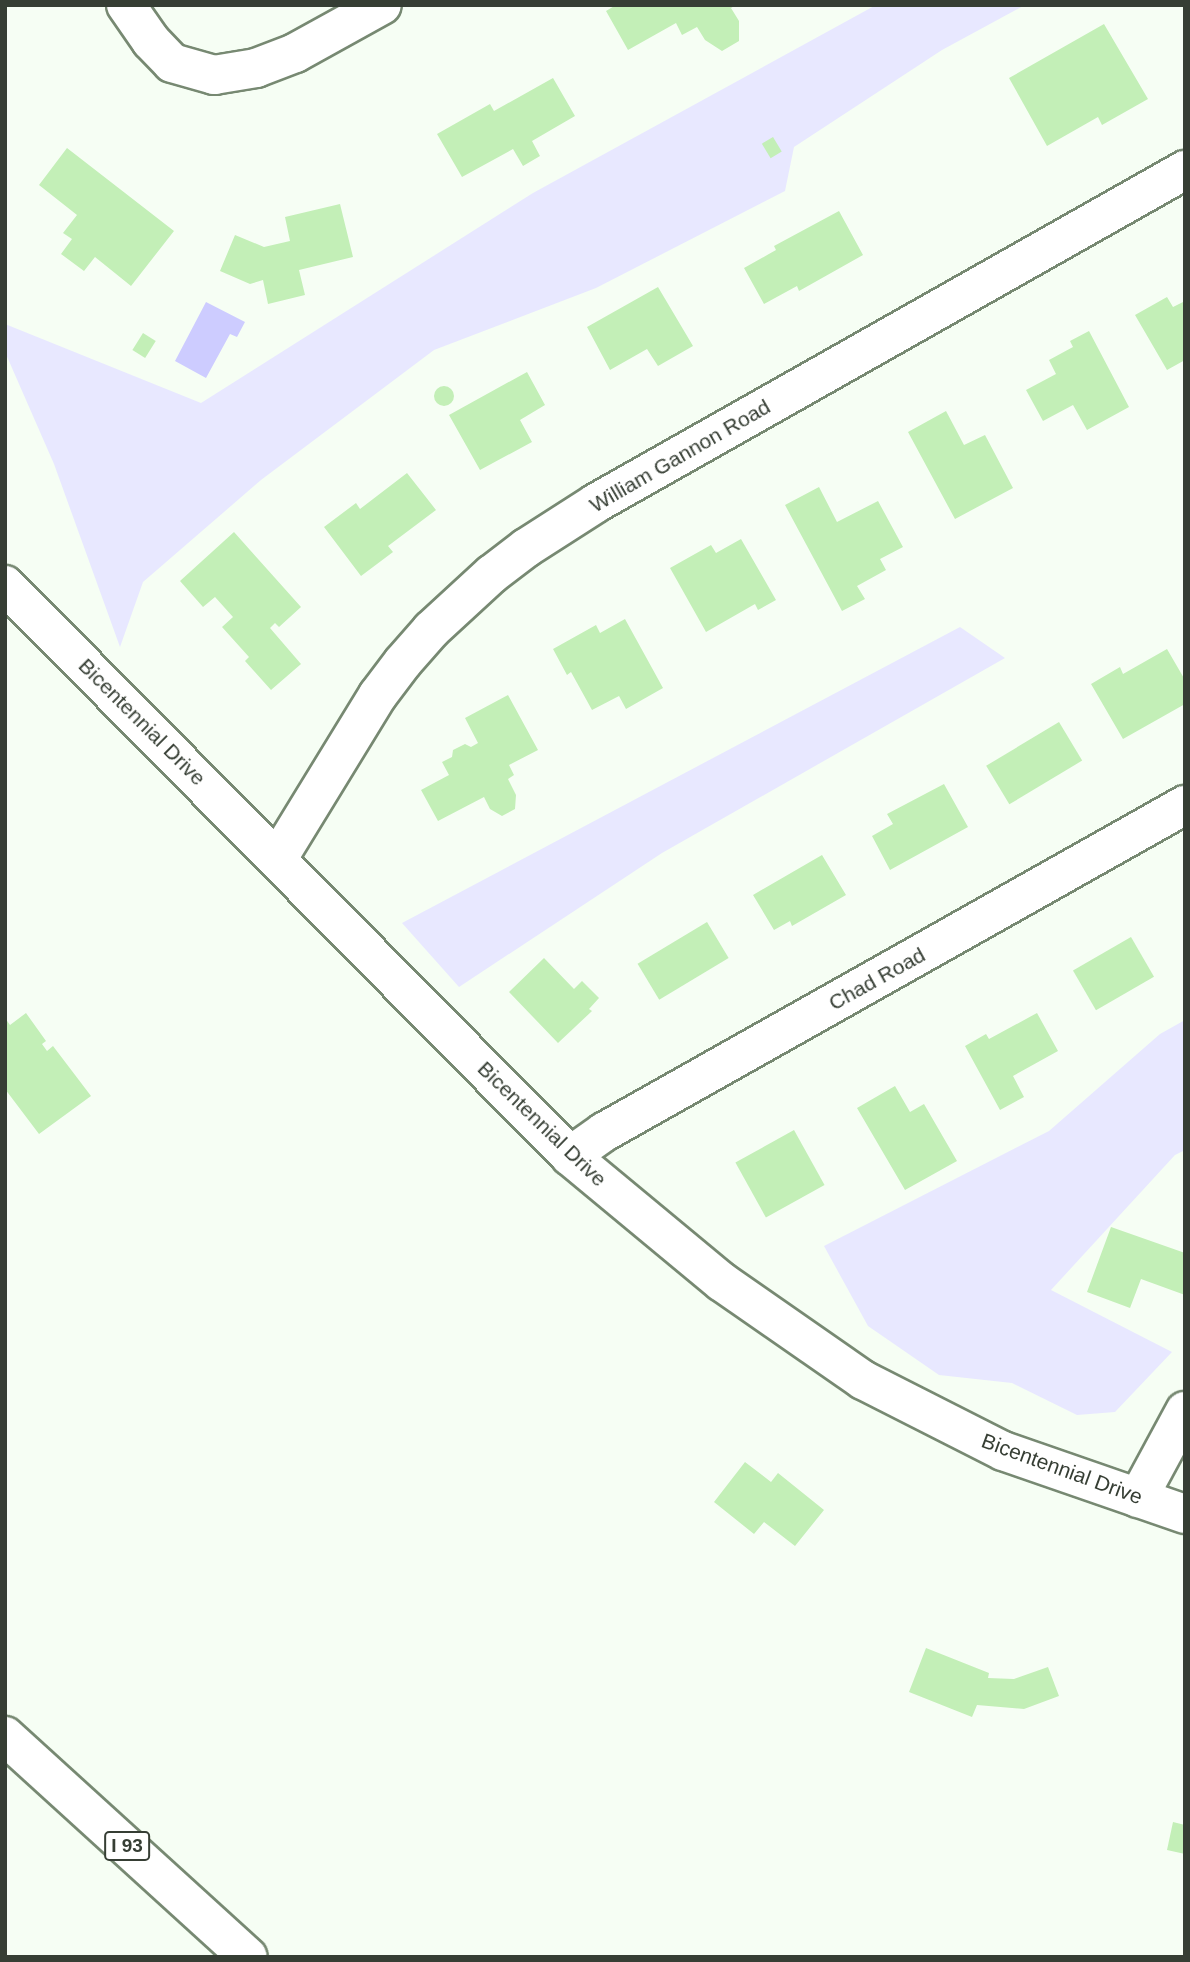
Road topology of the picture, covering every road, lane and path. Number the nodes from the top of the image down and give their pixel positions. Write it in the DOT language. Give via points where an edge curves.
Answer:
graph roads {
  1 [pos="127,5"];
  2 [pos="382,5"];
  3 [pos="1185,170"];
  4 [pos="5,585"];
  5 [pos="1185,805"];
  6 [pos="278,858"];
  7 [pos="570,1156"];
  8 [pos="1185,1411"];
  9 [pos="1138,1498"];
  10 [pos="1185,1514"];
  11 [pos="5,1736"];
  12 [pos="248,1957"];
  1 -- 2 [label="main road" via="172,63 214,75 256,68 295,53"];
  3 -- 6 [label="main road, William Gannon Road" via="596,503 526,548 492,574 403,662"];
  4 -- 6 [label="main road, Bicentennial Drive"];
  5 -- 7 [label="main road, Chad Road" via="604,1132"];
  6 -- 7 [label="main road, Bicentennial Drive"];
  7 -- 9 [label="main road, Bicentennial Drive" via="722,1282 863,1380 1003,1451"];
  8 -- 9 [label="main road"];
  9 -- 10 [label="main road, Bicentennial Drive"];
  11 -- 12 [label="main road, I 93"];
}
